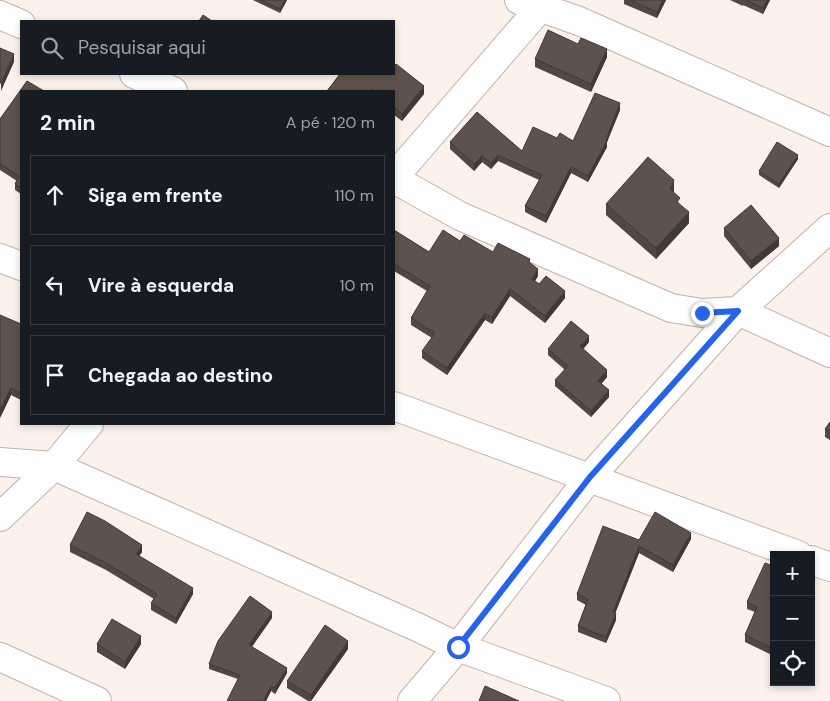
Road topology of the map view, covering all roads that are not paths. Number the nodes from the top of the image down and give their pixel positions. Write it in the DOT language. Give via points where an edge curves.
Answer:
graph roads {
  1 [pos="530,4"];
  2 [pos="584,10"];
  3 [pos="0,15"];
  4 [pos="20,24"];
  5 [pos="136,75"];
  6 [pos="171,90"];
  7 [pos="830,132"];
  8 [pos="395,177"];
  9 [pos="395,179"];
  10 [pos="830,228"];
  11 [pos="0,258"];
  12 [pos="20,266"];
  13 [pos="738,311"];
  14 [pos="830,353"];
  15 [pos="395,406"];
  16 [pos="88,425"];
  17 [pos="0,462"];
  18 [pos="54,466"];
  19 [pos="590,477"];
  20 [pos="0,517"];
  21 [pos="787,551"];
  22 [pos="815,561"];
  23 [pos="830,567"];
  24 [pos="458,647"];
  25 [pos="0,658"];
  26 [pos="97,701"];
  27 [pos="412,701"];
  28 [pos="606,701"];
  1 -- 2 [label="street"];
  1 -- 8 [label="street"];
  2 -- 7 [label="street"];
  3 -- 4 [label="street"];
  5 -- 6 [label="street"];
  9 -- 13 [label="street" via="460,216 671,308 702,313"];
  10 -- 13 [label="street"];
  11 -- 12 [label="street"];
  13 -- 14 [label="street"];
  13 -- 19 [label="street"];
  15 -- 19 [label="street"];
  16 -- 18 [label="street"];
  17 -- 18 [label="street"];
  18 -- 20 [label="street"];
  18 -- 24 [label="street"];
  19 -- 21 [label="street"];
  19 -- 24 [label="street"];
  22 -- 23 [label="street"];
  24 -- 27 [label="street"];
  24 -- 28 [label="street"];
  25 -- 26 [label="street"];
}
